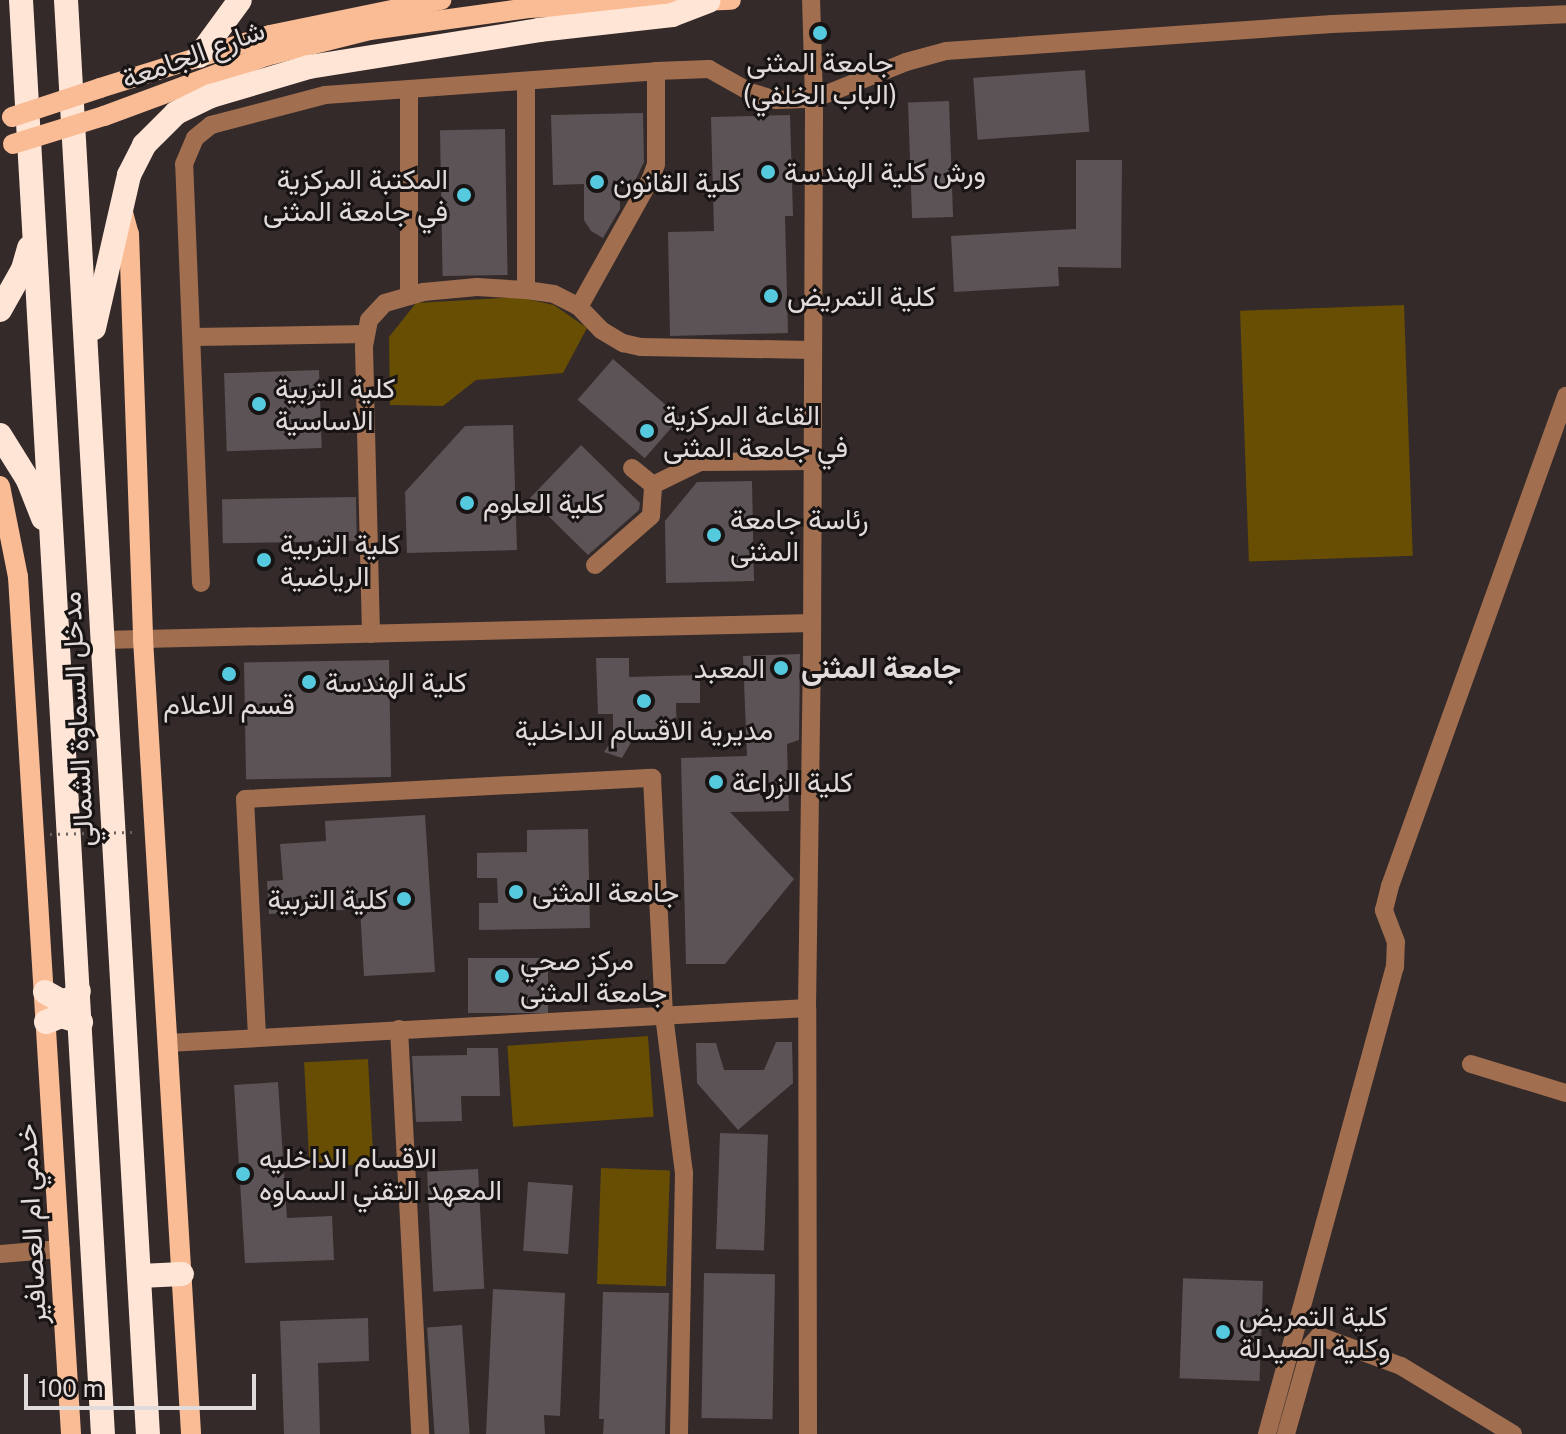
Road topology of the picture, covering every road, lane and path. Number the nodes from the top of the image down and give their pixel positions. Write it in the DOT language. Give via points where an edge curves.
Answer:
graph roads {
  1 [pos="21,0"];
  2 [pos="66,0"];
  3 [pos="240,0"];
  4 [pos="441,0"];
  5 [pos="811,0"];
  6 [pos="720,1"];
  7 [pos="1566,14"];
  8 [pos="199,56"];
  9 [pos="656,71"];
  10 [pos="526,82"];
  11 [pos="409,90"];
  12 [pos="814,99"];
  13 [pos="6,119"];
  14 [pos="7,146"];
  15 [pos="120,202"];
  16 [pos="33,230"];
  17 [pos="526,290"];
  18 [pos="409,296"];
  19 [pos="579,307"];
  20 [pos="0,310"];
  21 [pos="366,334"];
  22 [pos="192,337"];
  23 [pos="811,350"];
  24 [pos="87,362"];
  25 [pos="1566,396"];
  26 [pos="0,435"];
  27 [pos="812,461"];
  28 [pos="632,468"];
  29 [pos="653,485"];
  30 [pos="0,486"];
  31 [pos="52,546"];
  32 [pos="595,565"];
  33 [pos="201,583"];
  34 [pos="812,623"];
  35 [pos="371,634"];
  36 [pos="143,639"];
  37 [pos="103,640"];
  38 [pos="133,832"];
  39 [pos="50,834"];
  40 [pos="79,991"];
  41 [pos="48,1007"];
  42 [pos="807,1008"];
  43 [pos="664,1015"];
  44 [pos="81,1022"];
  45 [pos="399,1029"];
  46 [pos="257,1036"];
  47 [pos="168,1043"];
  48 [pos="1471,1064"];
  49 [pos="1566,1093"];
  50 [pos="61,1249"];
  51 [pos="0,1254"];
  52 [pos="182,1274"];
  53 [pos="140,1276"];
  54 [pos="71,1434"];
  55 [pos="103,1434"];
  56 [pos="148,1434"];
  57 [pos="191,1434"];
  58 [pos="420,1434"];
  59 [pos="679,1434"];
  60 [pos="808,1434"];
  61 [pos="1267,1434"];
  62 [pos="1286,1434"];
  63 [pos="1513,1434"];
  1 -- 16 [label="highway, مدخل السماوة الشمالي"];
  2 -- 24 [label="highway, مدخل السماوة الشمالي"];
  3 -- 8 [label="highway"];
  4 -- 8 [label="main road" via="333,20"];
  5 -- 12 [label="street"];
  6 -- 14 [label="main road, شارع الجامعة, bridge" via="528,8 370,30 266,56"];
  6 -- 15 [label="highway" via="672,15 524,32 309,67 226,91 176,113 159,128 138,156"];
  7 -- 12 [label="street" via="946,51"];
  8 -- 13 [label="main road, bridge"];
  9 -- 10 [label="street"];
  9 -- 12 [label="street" via="709,69 776,100"];
  9 -- 19 [label="street" via="656,164"];
  10 -- 11 [label="street"];
  10 -- 17 [label="street"];
  11 -- 18 [label="street"];
  11 -- 22 [label="street" via="325,95 211,125 195,138 184,164"];
  12 -- 23 [label="street"];
  15 -- 24 [label="highway"];
  15 -- 36 [label="main road" via="130,245"];
  16 -- 20 [label="highway" via="23,269"];
  16 -- 31 [label="highway, مدخل السماوة الشمالي"];
  17 -- 18 [label="street" via="477,287"];
  17 -- 19 [label="street" via="554,294"];
  18 -- 21 [label="street" via="385,303 369,320"];
  19 -- 23 [label="street" via="601,330 641,347"];
  21 -- 22 [label="street"];
  21 -- 35 [label="street"];
  22 -- 33 [label="street"];
  23 -- 27 [label="street"];
  24 -- 37 [label="highway, مدخل السماوة الشمالي"];
  25 -- 61 [label="street" via="1390,886 1384,910 1396,942 1395,967"];
  26 -- 31 [label="highway" via="28,480"];
  27 -- 29 [label="street" via="700,462"];
  27 -- 34 [label="street"];
  28 -- 29 [label="street"];
  29 -- 32 [label="street" via="651,516"];
  30 -- 41 [label="main road, خدمي ام العصافير" via="18,577"];
  31 -- 40 [label="highway, مدخل السماوة الشمالي"];
  34 -- 35 [label="street"];
  34 -- 42 [label="street"];
  35 -- 36 [label="street"];
  36 -- 37 [label="street"];
  36 -- 47 [label="main road"];
  37 -- 53 [label="highway, مدخل السماوة الشمالي"];
  38 -- 39 [label="path, bridge"];
  40 -- 41 [label="highway"];
  40 -- 44 [label="highway, مدخل السماوة الشمالي"];
  41 -- 44 [label="highway"];
  41 -- 50 [label="main road, خدمي ام العصافير"];
  42 -- 43 [label="street"];
  42 -- 60 [label="street"];
  43 -- 45 [label="street"];
  43 -- 46 [label="street" via="652,778 433,789 245,799"];
  43 -- 59 [label="street" via="685,1193"];
  44 -- 55 [label="highway, مدخل السماوة الشمالي"];
  45 -- 46 [label="street"];
  45 -- 58 [label="street"];
  46 -- 47 [label="street"];
  47 -- 52 [label="main road"];
  48 -- 49 [label="street"];
  50 -- 51 [label="street"];
  50 -- 54 [label="main road, خدمي ام العصافير"];
  52 -- 53 [label="highway"];
  52 -- 57 [label="main road"];
  53 -- 56 [label="highway, مدخل السماوة الشمالي"];
  62 -- 63 [label="street" via="1311,1345 1319,1336 1401,1366"];
}
